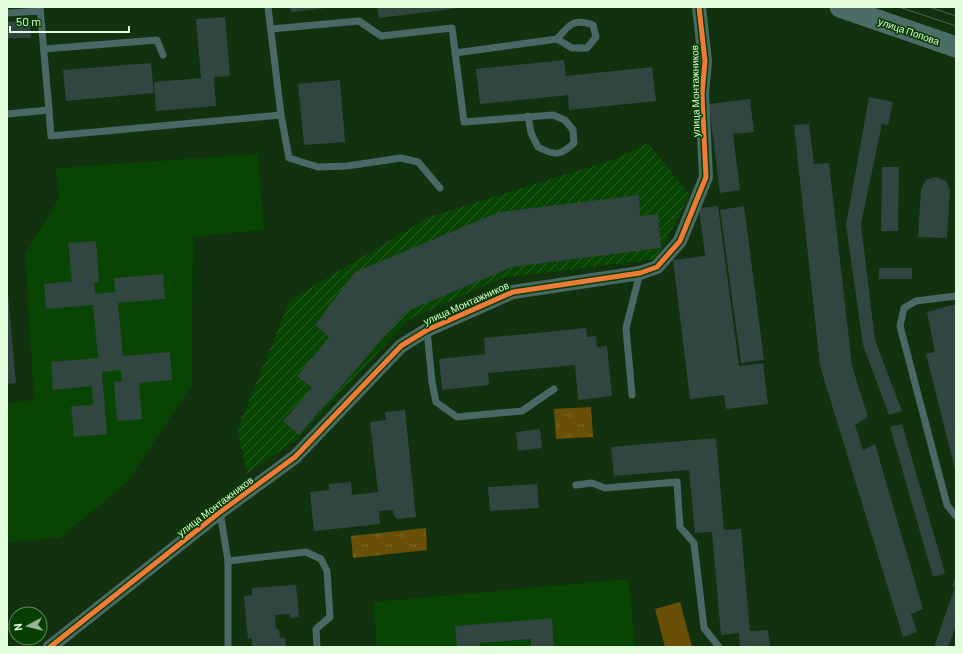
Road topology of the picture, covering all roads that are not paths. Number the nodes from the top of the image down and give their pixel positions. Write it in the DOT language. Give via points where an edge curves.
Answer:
graph roads {
  1 [pos="268,7"];
  2 [pos="699,7"];
  3 [pos="840,7"];
  4 [pos="40,9"];
  5 [pos="7,13"];
  6 [pos="272,29"];
  7 [pos="557,39"];
  8 [pos="956,47"];
  9 [pos="44,49"];
  10 [pos="455,53"];
  11 [pos="163,55"];
  12 [pos="49,110"];
  13 [pos="7,114"];
  14 [pos="280,115"];
  15 [pos="528,116"];
  16 [pos="440,188"];
  17 [pos="640,273"];
  18 [pos="956,296"];
  19 [pos="427,330"];
  20 [pos="554,389"];
  21 [pos="632,394"];
  22 [pos="576,485"];
  23 [pos="220,512"];
  24 [pos="956,516"];
  25 [pos="228,561"];
  26 [pos="50,647"];
  27 [pos="228,647"];
  28 [pos="317,647"];
  29 [pos="719,647"];
  1 -- 6 [label="lane"];
  2 -- 17 [label="street, улица Монтажников" via="705,61 702,94 706,177 680,241 657,268"];
  3 -- 8 [label="main road, улица Попова"];
  4 -- 5 [label="lane"];
  4 -- 9 [label="lane"];
  6 -- 10 [label="lane" via="359,22 381,36 452,28"];
  6 -- 14 [label="lane"];
  7 -- 7 [label="lane" via="572,48 587,48 596,37 592,25 581,21 569,24"];
  7 -- 10 [label="lane"];
  9 -- 11 [label="lane" via="157,40"];
  9 -- 12 [label="lane"];
  10 -- 15 [label="lane" via="464,122"];
  12 -- 13 [label="lane"];
  12 -- 14 [label="lane" via="51,136"];
  14 -- 16 [label="lane" via="289,158 318,167 347,166 401,158 418,162"];
  15 -- 15 [label="lane" via="553,115 565,120 573,130 574,143 563,153 551,154 538,147"];
  17 -- 19 [label="street, улица Монтажников" via="512,292"];
  17 -- 21 [label="lane" via="626,328"];
  18 -- 24 [label="lane" via="916,301 904,308 900,326 947,505"];
  19 -- 20 [label="lane" via="436,402 457,417 522,411"];
  19 -- 23 [label="street, улица Монтажников" via="401,346 295,457"];
  22 -- 29 [label="lane" via="592,483 605,488 677,482 680,527 694,543 704,628"];
  23 -- 25 [label="lane"];
  23 -- 26 [label="street, улица Монтажников"];
  25 -- 27 [label="lane"];
  25 -- 28 [label="lane" via="306,552 321,559 327,571 330,617 316,629"];
}
